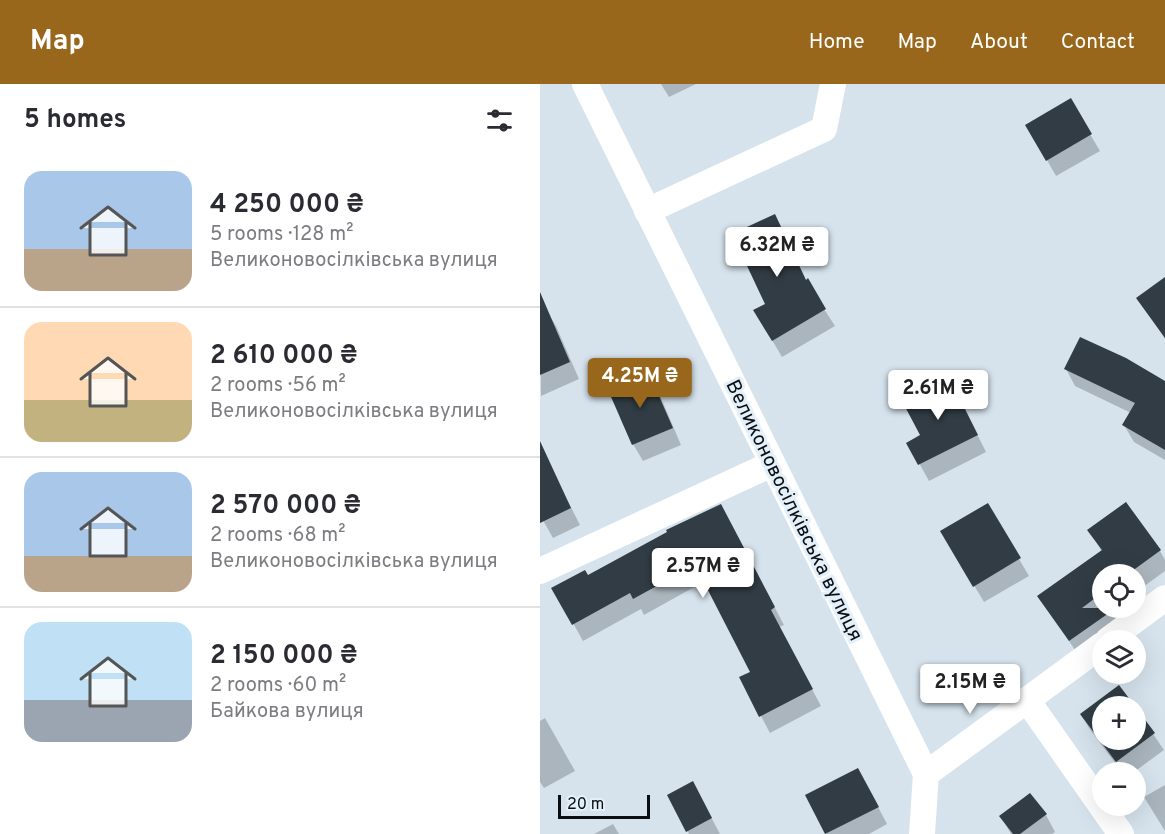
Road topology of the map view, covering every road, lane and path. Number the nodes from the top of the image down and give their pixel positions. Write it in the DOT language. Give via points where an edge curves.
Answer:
graph roads {
  1 [pos="585,84"];
  2 [pos="832,84"];
  3 [pos="647,211"];
  4 [pos="772,465"];
  5 [pos="540,571"];
  6 [pos="1165,598"];
  7 [pos="1122,630"];
  8 [pos="1092,652"];
  9 [pos="1027,700"];
  10 [pos="926,774"];
  11 [pos="922,834"];
  12 [pos="1121,834"];
  1 -- 3 [label="street, Великоновосілківська вулиця"];
  2 -- 3 [label="street" via="824,129"];
  3 -- 4 [label="street, Великоновосілківська вулиця"];
  4 -- 5 [label="street"];
  4 -- 10 [label="street, Великоновосілківська вулиця"];
  6 -- 7 [label="street"];
  8 -- 9 [label="street"];
  9 -- 10 [label="street"];
  9 -- 12 [label="street"];
  10 -- 11 [label="street"];
}
